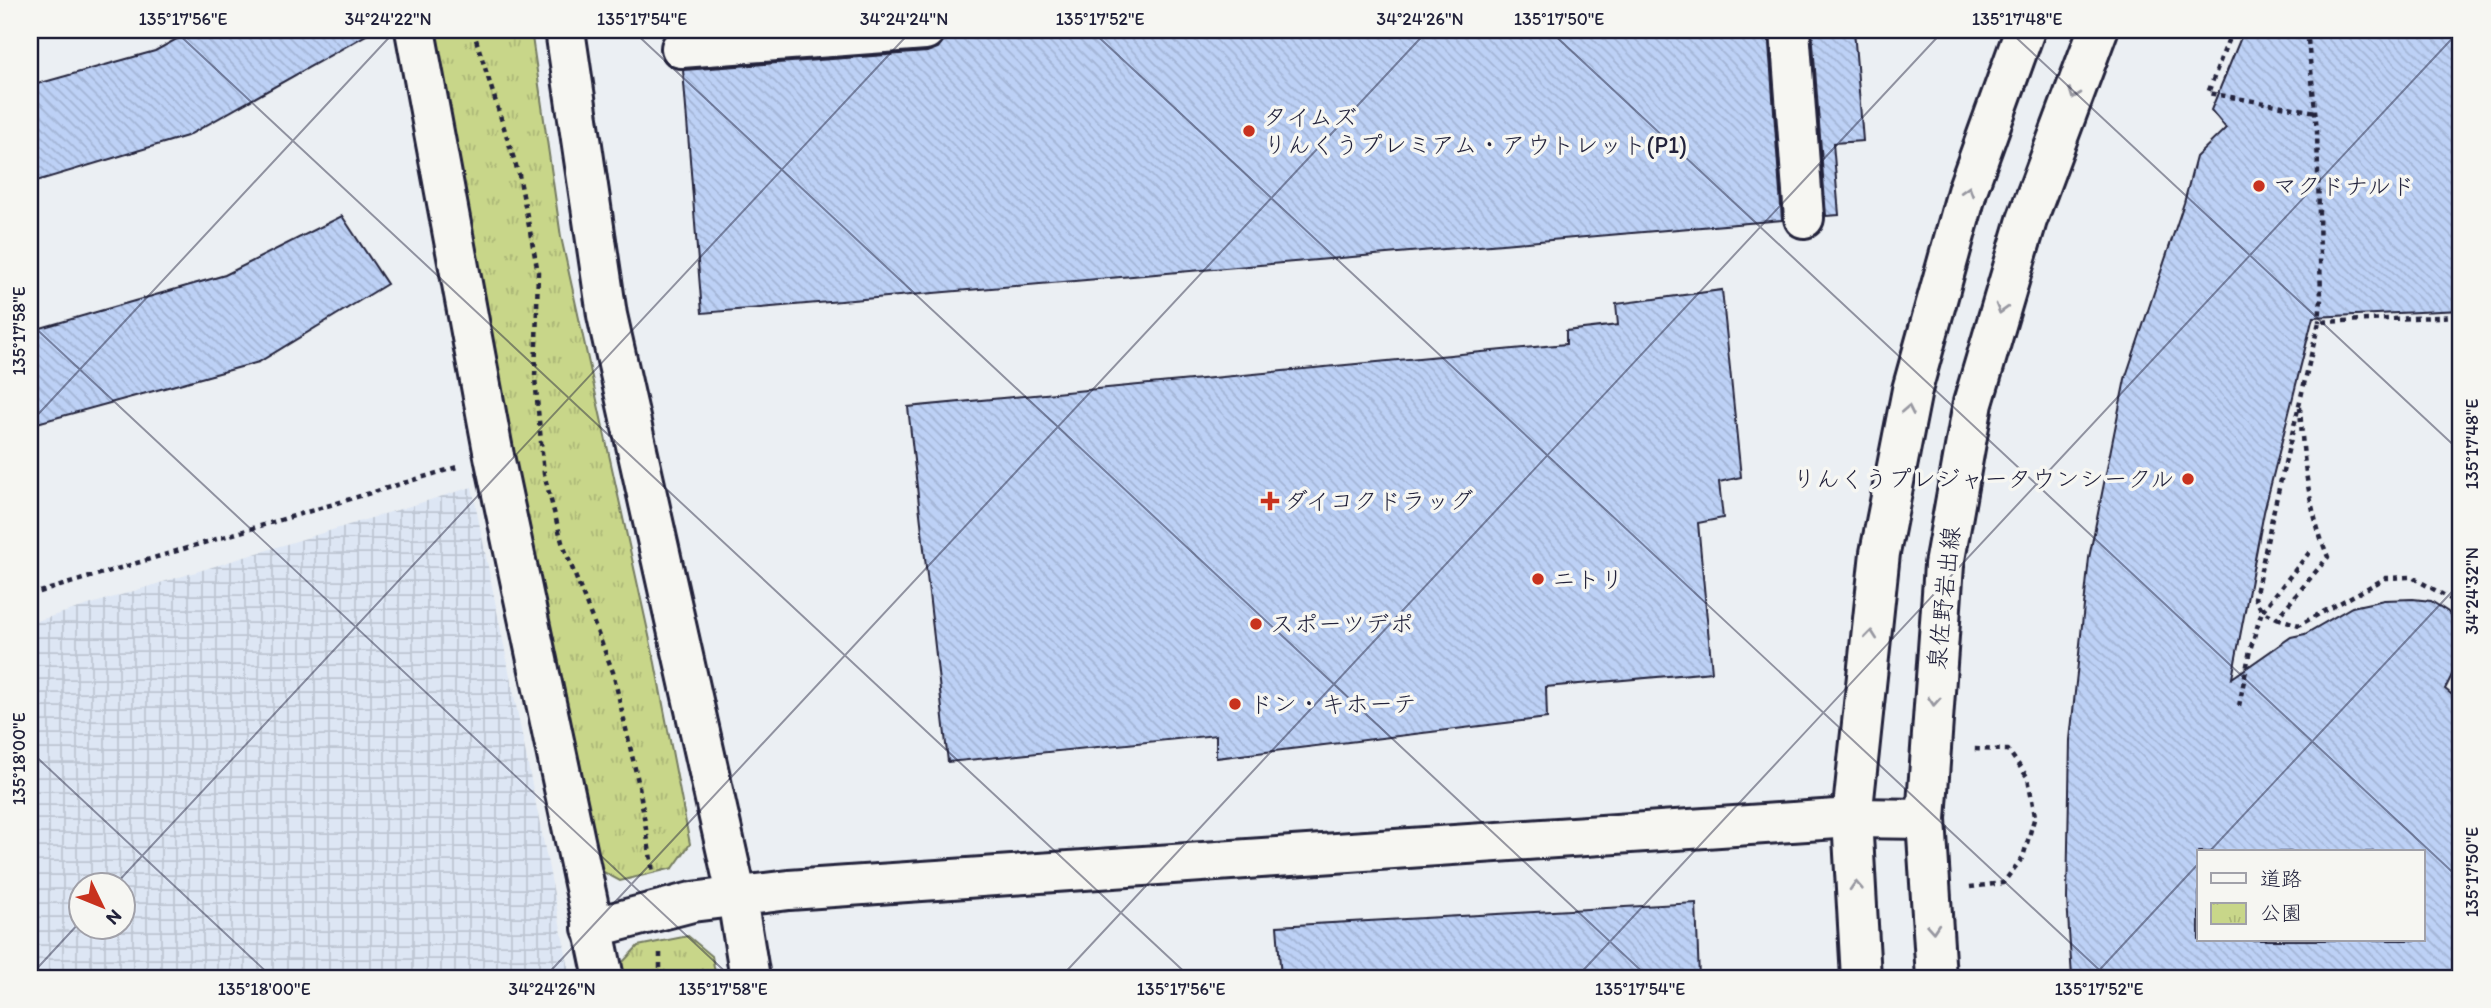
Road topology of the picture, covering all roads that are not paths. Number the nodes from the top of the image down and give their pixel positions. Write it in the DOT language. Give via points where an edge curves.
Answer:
graph roads {
  1 [pos="415,30"];
  2 [pos="565,30"];
  3 [pos="925,30"];
  4 [pos="1790,30"];
  5 [pos="2025,30"];
  6 [pos="2098,30"];
  7 [pos="681,48"];
  8 [pos="1804,218"];
  9 [pos="1852,818"];
  10 [pos="1926,819"];
  11 [pos="737,898"];
  12 [pos="592,928"];
  13 [pos="604,978"];
  14 [pos="750,978"];
  15 [pos="1861,978"];
  16 [pos="1936,978"];
  1 -- 12 [label="street" via="494,456"];
  2 -- 11 [label="street" via="607,315"];
  3 -- 7 [label="street"];
  4 -- 8 [label="street"];
  9 -- 5 [label="street, one-way" via="1880,553 1912,390 1968,188"];
  6 -- 10 [label="street, 泉佐野岩出線, one-way" via="2027,220 1973,403 1944,565"];
  9 -- 10 [label="street"];
  9 -- 11 [label="street" via="789,890"];
  15 -- 9 [label="street, one-way"];
  10 -- 16 [label="street, 泉佐野岩出線, one-way"];
  11 -- 12 [label="street" via="692,902"];
  11 -- 14 [label="street"];
  12 -- 13 [label="street"];
}
